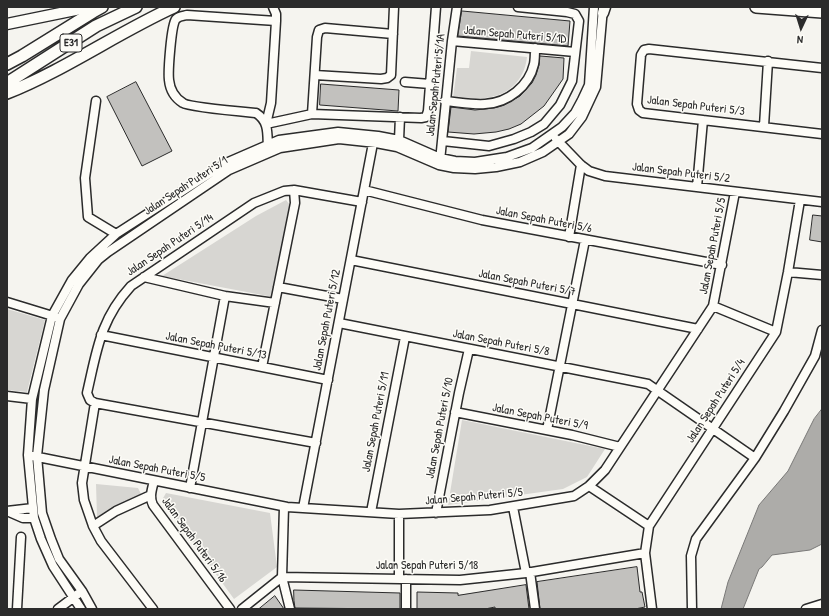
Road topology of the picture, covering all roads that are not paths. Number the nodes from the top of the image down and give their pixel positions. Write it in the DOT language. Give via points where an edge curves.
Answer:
graph roads {
  1 [pos="90,7"];
  2 [pos="102,7"];
  3 [pos="136,7"];
  4 [pos="174,7"];
  5 [pos="273,7"];
  6 [pos="394,7"];
  7 [pos="436,7"];
  8 [pos="457,7"];
  9 [pos="518,7"];
  10 [pos="594,7"];
  11 [pos="756,7"];
  12 [pos="604,9"];
  13 [pos="822,12"];
  14 [pos="276,21"];
  15 [pos="7,24"];
  16 [pos="393,34"];
  17 [pos="452,41"];
  18 [pos="535,48"];
  19 [pos="575,52"];
  20 [pos="768,61"];
  21 [pos="7,64"];
  22 [pos="822,68"];
  23 [pos="315,75"];
  24 [pos="7,82"];
  25 [pos="405,82"];
  26 [pos="430,84"];
  27 [pos="7,93"];
  28 [pos="96,101"];
  29 [pos="446,101"];
  30 [pos="312,114"];
  31 [pos="400,117"];
  32 [pos="703,120"];
  33 [pos="266,124"];
  34 [pos="764,126"];
  35 [pos="822,134"];
  36 [pos="553,135"];
  37 [pos="374,139"];
  38 [pos="399,140"];
  39 [pos="443,141"];
  40 [pos="559,142"];
  41 [pos="268,149"];
  42 [pos="440,161"];
  43 [pos="581,165"];
  44 [pos="697,187"];
  45 [pos="294,190"];
  46 [pos="364,190"];
  47 [pos="735,192"];
  48 [pos="800,200"];
  49 [pos="362,202"];
  50 [pos="822,202"];
  51 [pos="116,234"];
  52 [pos="569,237"];
  53 [pos="585,240"];
  54 [pos="350,260"];
  55 [pos="722,265"];
  56 [pos="788,272"];
  57 [pos="822,275"];
  58 [pos="144,277"];
  59 [pos="278,287"];
  60 [pos="225,296"];
  61 [pos="343,299"];
  62 [pos="7,302"];
  63 [pos="275,303"];
  64 [pos="572,304"];
  65 [pos="713,306"];
  66 [pos="56,318"];
  67 [pos="339,323"];
  68 [pos="698,329"];
  69 [pos="822,330"];
  70 [pos="776,332"];
  71 [pos="101,335"];
  72 [pos="405,337"];
  73 [pos="469,349"];
  74 [pos="214,358"];
  75 [pos="560,366"];
  76 [pos="262,367"];
  77 [pos="328,380"];
  78 [pos="658,390"];
  79 [pos="7,396"];
  80 [pos="32,399"];
  81 [pos="95,403"];
  82 [pos="455,412"];
  83 [pos="203,423"];
  84 [pos="713,428"];
  85 [pos="547,430"];
  86 [pos="316,443"];
  87 [pos="620,447"];
  88 [pos="28,455"];
  89 [pos="37,456"];
  90 [pos="756,458"];
  91 [pos="84,466"];
  92 [pos="154,481"];
  93 [pos="589,486"];
  94 [pos="190,488"];
  95 [pos="151,495"];
  96 [pos="284,507"];
  97 [pos="513,507"];
  98 [pos="33,508"];
  99 [pos="303,508"];
  100 [pos="7,511"];
  101 [pos="371,512"];
  102 [pos="436,513"];
  103 [pos="399,514"];
  104 [pos="34,518"];
  105 [pos="93,526"];
  106 [pos="648,526"];
  107 [pos="21,537"];
  108 [pos="645,553"];
  109 [pos="528,573"];
  110 [pos="282,577"];
  111 [pos="403,579"];
  112 [pos="82,591"];
  113 [pos="74,597"];
  114 [pos="821,606"];
  115 [pos="17,609"];
  116 [pos="58,609"];
  117 [pos="81,609"];
  118 [pos="92,609"];
  119 [pos="153,609"];
  120 [pos="230,609"];
  121 [pos="242,609"];
  122 [pos="290,609"];
  123 [pos="406,609"];
  124 [pos="535,609"];
  125 [pos="652,609"];
  126 [pos="692,609"];
  127 [pos="806,609"];
  1 -- 15 [label="main road"];
  2 -- 21 [label="highway, E31"];
  3 -- 24 [label="highway, E31" via="96,26"];
  4 -- 27 [label="highway" via="66,65"];
  5 -- 14 [label="street"];
  6 -- 16 [label="street"];
  7 -- 26 [label="street"];
  8 -- 17 [label="street, Jalan Sepah Puteri 5/1A"];
  9 -- 19 [label="street" via="575,14 579,21"];
  10 -- 36 [label="street" via="589,85 574,113"];
  11 -- 13 [label="highway"];
  12 -- 40 [label="street, Jalan Sepah Puteri 5/1" via="596,87 582,117"];
  14 -- 33 [label="street" via="271,103"];
  14 -- 33 [label="street" via="187,15 176,20 172,30 169,81 173,94 184,104 256,113 263,117"];
  16 -- 23 [label="street" via="391,75 388,78"];
  16 -- 23 [label="street" via="319,30"];
  17 -- 18 [label="street, Jalan Sepah Puteri 5/1D"];
  17 -- 29 [label="street, Jalan Sepah Puteri 5/1A"];
  18 -- 19 [label="street, Jalan Sepah Puteri 5/1D"];
  18 -- 29 [label="street" via="530,74 513,95 500,102 486,104"];
  19 -- 39 [label="street" via="572,81 560,105 544,124 514,139 489,146"];
  20 -- 22 [label="street, Jalan Sepah Puteri 5/3"];
  20 -- 32 [label="street, Jalan Sepah Puteri 5/3" via="649,48 644,50 640,62 637,104 639,110 643,113"];
  20 -- 34 [label="street"];
  23 -- 30 [label="street"];
  25 -- 26 [label="street"];
  26 -- 31 [label="street" via="426,117"];
  28 -- 51 [label="street" via="85,178 88,217"];
  29 -- 39 [label="street, Jalan Sepah Puteri 5/1A"];
  30 -- 31 [label="street"];
  30 -- 33 [label="street"];
  31 -- 38 [label="street"];
  32 -- 34 [label="street, Jalan Sepah Puteri 5/3"];
  32 -- 44 [label="street"];
  33 -- 41 [label="street"];
  34 -- 35 [label="street, Jalan Sepah Puteri 5/3"];
  36 -- 40 [label="street, Jalan Sepah Puteri 5/2"];
  36 -- 42 [label="street" via="532,148 507,157 475,162"];
  37 -- 38 [label="street"];
  37 -- 41 [label="street, Jalan Sepah Puteri 5/1" via="339,139"];
  37 -- 42 [label="street, Jalan Sepah Puteri 5/1"];
  37 -- 46 [label="street, Jalan Sepah Puteri 5/12"];
  38 -- 42 [label="street"];
  39 -- 42 [label="street, Jalan Sepah Puteri 5/1A"];
  40 -- 42 [label="street, Jalan Sepah Puteri 5/1" via="520,162 496,167 454,168"];
  40 -- 43 [label="street, Jalan Sepah Puteri 5/2"];
  41 -- 51 [label="street" via="226,163"];
  41 -- 66 [label="street, Jalan Sepah Puteri 5/1" via="229,170 108,252 98,260 79,284"];
  43 -- 44 [label="street, Jalan Sepah Puteri 5/2" via="589,171 605,176"];
  43 -- 52 [label="street"];
  44 -- 47 [label="street, Jalan Sepah Puteri 5/2"];
  45 -- 49 [label="street"];
  45 -- 58 [label="street, Jalan Sepah Puteri 5/14" via="284,191 254,203"];
  45 -- 59 [label="street" via="295,203"];
  46 -- 49 [label="street, Jalan Sepah Puteri 5/12"];
  46 -- 52 [label="street, Jalan Sepah Puteri 5/6" via="482,220"];
  47 -- 48 [label="street, Jalan Sepah Puteri 5/2"];
  47 -- 55 [label="street, Jalan Sepah Puteri 5/5"];
  48 -- 50 [label="street, Jalan Sepah Puteri 5/2"];
  48 -- 56 [label="street, Jalan Sepah Puteri 5/4"];
  49 -- 54 [label="street, Jalan Sepah Puteri 5/12"];
  51 -- 66 [label="street" via="90,258 72,280"];
  52 -- 53 [label="street, Jalan Sepah Puteri 5/6"];
  53 -- 55 [label="street, Jalan Sepah Puteri 5/6"];
  53 -- 64 [label="street"];
  54 -- 61 [label="street, Jalan Sepah Puteri 5/12"];
  54 -- 64 [label="street, Jalan Sepah Puteri 5/7"];
  55 -- 65 [label="street, Jalan Sepah Puteri 5/5"];
  56 -- 57 [label="street"];
  56 -- 70 [label="street, Jalan Sepah Puteri 5/4"];
  58 -- 60 [label="street"];
  58 -- 71 [label="street, Jalan Sepah Puteri 5/14" via="131,286 119,300 108,317"];
  59 -- 61 [label="street"];
  59 -- 63 [label="street"];
  60 -- 63 [label="street"];
  60 -- 74 [label="street"];
  61 -- 67 [label="street, Jalan Sepah Puteri 5/12"];
  62 -- 66 [label="street"];
  63 -- 76 [label="street"];
  64 -- 68 [label="street, Jalan Sepah Puteri 5/7"];
  64 -- 75 [label="street"];
  65 -- 68 [label="street, Jalan Sepah Puteri 5/5"];
  65 -- 70 [label="street"];
  66 -- 80 [label="street"];
  66 -- 89 [label="street, Jalan Sepah Puteri 5/1" via="44,390"];
  67 -- 72 [label="street, Jalan Sepah Puteri 5/8"];
  67 -- 77 [label="street, Jalan Sepah Puteri 5/12"];
  68 -- 78 [label="street, Jalan Sepah Puteri 5/5"];
  69 -- 90 [label="street" via="815,356"];
  70 -- 84 [label="street, Jalan Sepah Puteri 5/4"];
  71 -- 74 [label="street, Jalan Sepah Puteri 5/13"];
  71 -- 81 [label="street, Jalan Sepah Puteri 5/14" via="87,393 90,400"];
  72 -- 73 [label="street, Jalan Sepah Puteri 5/8"];
  72 -- 101 [label="street, Jalan Sepah Puteri 5/11"];
  73 -- 75 [label="street, Jalan Sepah Puteri 5/8"];
  73 -- 82 [label="street, Jalan Sepah Puteri 5/10"];
  74 -- 76 [label="street, Jalan Sepah Puteri 5/13"];
  74 -- 83 [label="street"];
  75 -- 78 [label="street, Jalan Sepah Puteri 5/8" via="648,384"];
  75 -- 85 [label="street"];
  76 -- 77 [label="street, Jalan Sepah Puteri 5/13"];
  77 -- 86 [label="street, Jalan Sepah Puteri 5/12"];
  78 -- 84 [label="street, Jalan Sepah Puteri 5/8"];
  78 -- 87 [label="street, Jalan Sepah Puteri 5/5"];
  79 -- 80 [label="street"];
  80 -- 88 [label="street"];
  81 -- 83 [label="street"];
  81 -- 91 [label="street"];
  82 -- 85 [label="street, Jalan Sepah Puteri 5/9"];
  82 -- 102 [label="street, Jalan Sepah Puteri 5/10"];
  83 -- 86 [label="street"];
  83 -- 94 [label="street"];
  84 -- 90 [label="street, Jalan Sepah Puteri 5/8"];
  84 -- 106 [label="street, Jalan Sepah Puteri 5/4"];
  85 -- 87 [label="street, Jalan Sepah Puteri 5/9"];
  86 -- 99 [label="street, Jalan Sepah Puteri 5/12"];
  87 -- 93 [label="street, Jalan Sepah Puteri 5/5"];
  88 -- 89 [label="street, Jalan Sepah Puteri 5/5"];
  88 -- 98 [label="street"];
  89 -- 91 [label="street, Jalan Sepah Puteri 5/5"];
  89 -- 112 [label="street, Jalan Sepah Puteri 5/1" via="42,513 59,559"];
  90 -- 126 [label="street" via="696,539 692,556"];
  91 -- 92 [label="street, Jalan Sepah Puteri 5/5"];
  91 -- 105 [label="street" via="84,500"];
  92 -- 94 [label="street, Jalan Sepah Puteri 5/5"];
  92 -- 95 [label="street, Jalan Sepah Puteri 5/16"];
  93 -- 97 [label="street, Jalan Sepah Puteri 5/5" via="574,496"];
  93 -- 106 [label="street"];
  94 -- 96 [label="street, Jalan Sepah Puteri 5/5"];
  95 -- 105 [label="street" via="116,510"];
  95 -- 120 [label="street, Jalan Sepah Puteri 5/16" via="153,505"];
  96 -- 99 [label="street, Jalan Sepah Puteri 5/5"];
  96 -- 110 [label="street"];
  97 -- 102 [label="street, Jalan Sepah Puteri 5/5"];
  97 -- 109 [label="street"];
  98 -- 100 [label="street"];
  98 -- 104 [label="street"];
  99 -- 101 [label="street, Jalan Sepah Puteri 5/5"];
  100 -- 104 [label="street" via="24,518"];
  101 -- 103 [label="street, Jalan Sepah Puteri 5/5"];
  102 -- 103 [label="street, Jalan Sepah Puteri 5/5"];
  103 -- 111 [label="street"];
  104 -- 113 [label="street" via="53,566"];
  105 -- 119 [label="street" via="101,541"];
  106 -- 108 [label="street, Jalan Sepah Puteri 5/4"];
  107 -- 115 [label="street"];
  108 -- 109 [label="street, Jalan Sepah Puteri 5/18"];
  108 -- 125 [label="street, Jalan Sepah Puteri 5/4"];
  109 -- 111 [label="street, Jalan Sepah Puteri 5/18" via="460,580"];
  109 -- 124 [label="street"];
  110 -- 111 [label="street, Jalan Sepah Puteri 5/18"];
  110 -- 121 [label="street"];
  110 -- 122 [label="street"];
  111 -- 123 [label="street"];
  112 -- 113 [label="street"];
  112 -- 118 [label="street, Jalan Sepah Puteri 5/1"];
  113 -- 116 [label="street"];
  113 -- 117 [label="street"];
  114 -- 127 [label="street"];
}
